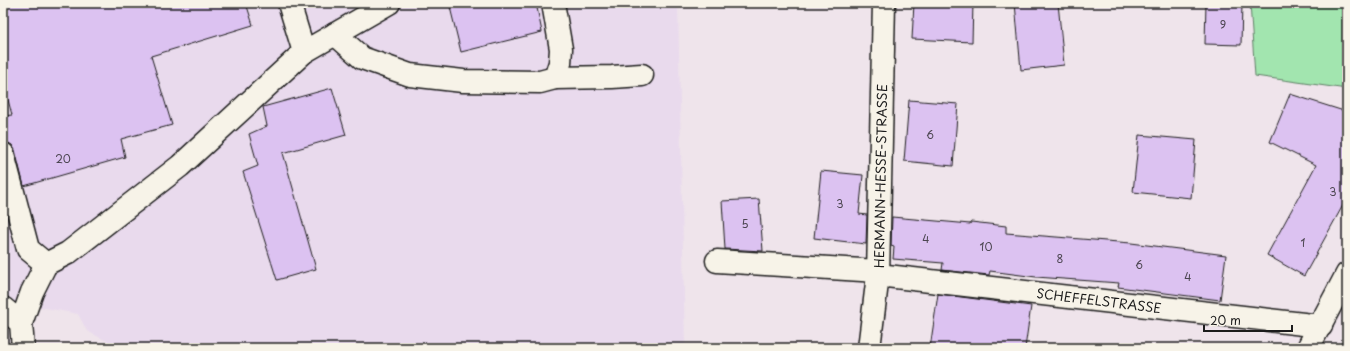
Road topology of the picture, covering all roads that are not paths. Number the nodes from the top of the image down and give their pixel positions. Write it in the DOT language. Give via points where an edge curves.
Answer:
graph roads {
  1 [pos="289,3"];
  2 [pos="388,3"];
  3 [pos="553,3"];
  4 [pos="884,3"];
  5 [pos="335,34"];
  6 [pos="304,52"];
  7 [pos="642,75"];
  8 [pos="555,78"];
  9 [pos="3,154"];
  10 [pos="717,261"];
  11 [pos="46,264"];
  12 [pos="878,273"];
  13 [pos="1345,289"];
  14 [pos="3,308"];
  15 [pos="20,323"];
  16 [pos="1320,326"];
  17 [pos="23,348"];
  18 [pos="869,348"];
  19 [pos="1308,348"];
  1 -- 6 [label="street"];
  2 -- 5 [label="street"];
  3 -- 8 [label="street" via="561,49"];
  4 -- 12 [label="street, HERMANN-HESSE-STRASSE"];
  5 -- 6 [label="street"];
  5 -- 8 [label="street" via="362,58 410,75 463,81 540,82"];
  6 -- 11 [label="street" via="180,166 68,253"];
  7 -- 8 [label="street"];
  9 -- 11 [label="street" via="28,249"];
  10 -- 12 [label="street, SCHEFFELSTRASSE"];
  11 -- 15 [label="street"];
  12 -- 16 [label="street, SCHEFFELSTRASSE"];
  12 -- 18 [label="street, HERMANN-HESSE-STRASSE"];
  13 -- 16 [label="street"];
  14 -- 15 [label="street"];
  15 -- 17 [label="street"];
  16 -- 19 [label="street"];
}
